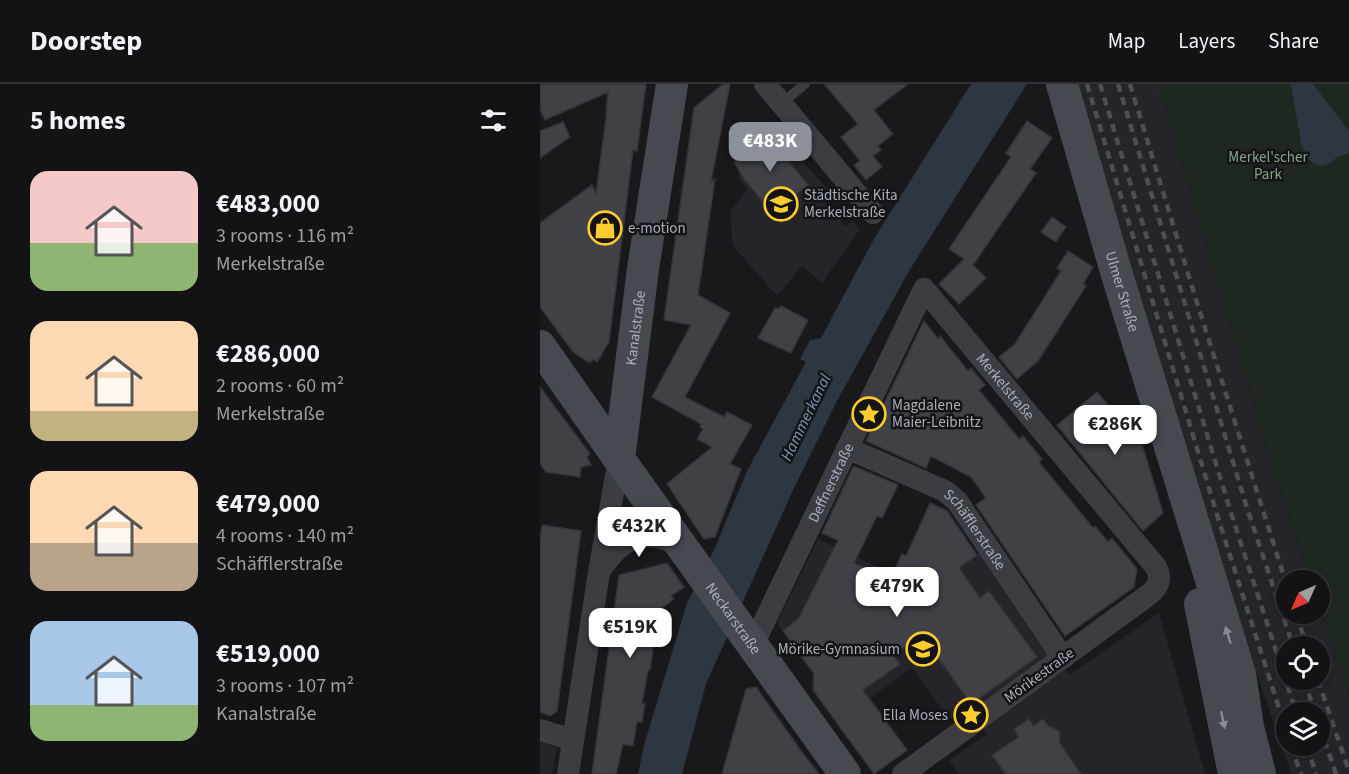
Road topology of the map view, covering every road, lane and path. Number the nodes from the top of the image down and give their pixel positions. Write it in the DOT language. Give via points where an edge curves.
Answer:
graph roads {
  1 [pos="672,84"];
  2 [pos="765,84"];
  3 [pos="805,84"];
  4 [pos="1062,84"];
  5 [pos="782,103"];
  6 [pos="873,213"];
  7 [pos="924,289"];
  8 [pos="540,346"];
  9 [pos="847,448"];
  10 [pos="619,459"];
  11 [pos="1185,497"];
  12 [pos="689,557"];
  13 [pos="1156,567"];
  14 [pos="599,573"];
  15 [pos="751,642"];
  16 [pos="1063,658"];
  17 [pos="1240,674"];
  18 [pos="540,730"];
  19 [pos="573,740"];
  20 [pos="568,774"];
  21 [pos="846,774"];
  22 [pos="903,774"];
  23 [pos="1234,774"];
  24 [pos="1260,774"];
  25 [pos="1277,774"];
  1 -- 10 [label="main road, Kanalstraße"];
  2 -- 5 [label="street"];
  3 -- 5 [label="lane"];
  4 -- 11 [label="main road, Ulmer Straße"];
  5 -- 6 [label="street"];
  7 -- 9 [label="street, Deffnerstraße"];
  7 -- 13 [label="street, Merkelstraße"];
  8 -- 10 [label="main road, Neckarstraße"];
  9 -- 15 [label="street, Deffnerstraße"];
  9 -- 16 [label="street, Schäfflerstraße" via="945,491 957,501"];
  10 -- 12 [label="main road, Neckarstraße"];
  10 -- 14 [label="street, Kanalstraße"];
  17 -- 11 [label="main road, Ulmer Straße, one-way"];
  11 -- 23 [label="main road, Ulmer Straße, one-way" via="1186,538"];
  12 -- 14 [label="street, Kanalstraße" via="669,540 655,536 632,539 610,555"];
  12 -- 15 [label="main road, Neckarstraße"];
  13 -- 16 [label="street, Mörikestraße" via="1160,578 1155,589"];
  14 -- 19 [label="street, Kanalstraße"];
  15 -- 21 [label="main road, Neckarstraße"];
  16 -- 22 [label="street, Mörikestraße"];
  17 -- 24 [label="main road, Ulmer Straße"];
  17 -- 25 [label="main road"];
  18 -- 19 [label="street"];
  19 -- 20 [label="street, Kanalstraße"];
}
